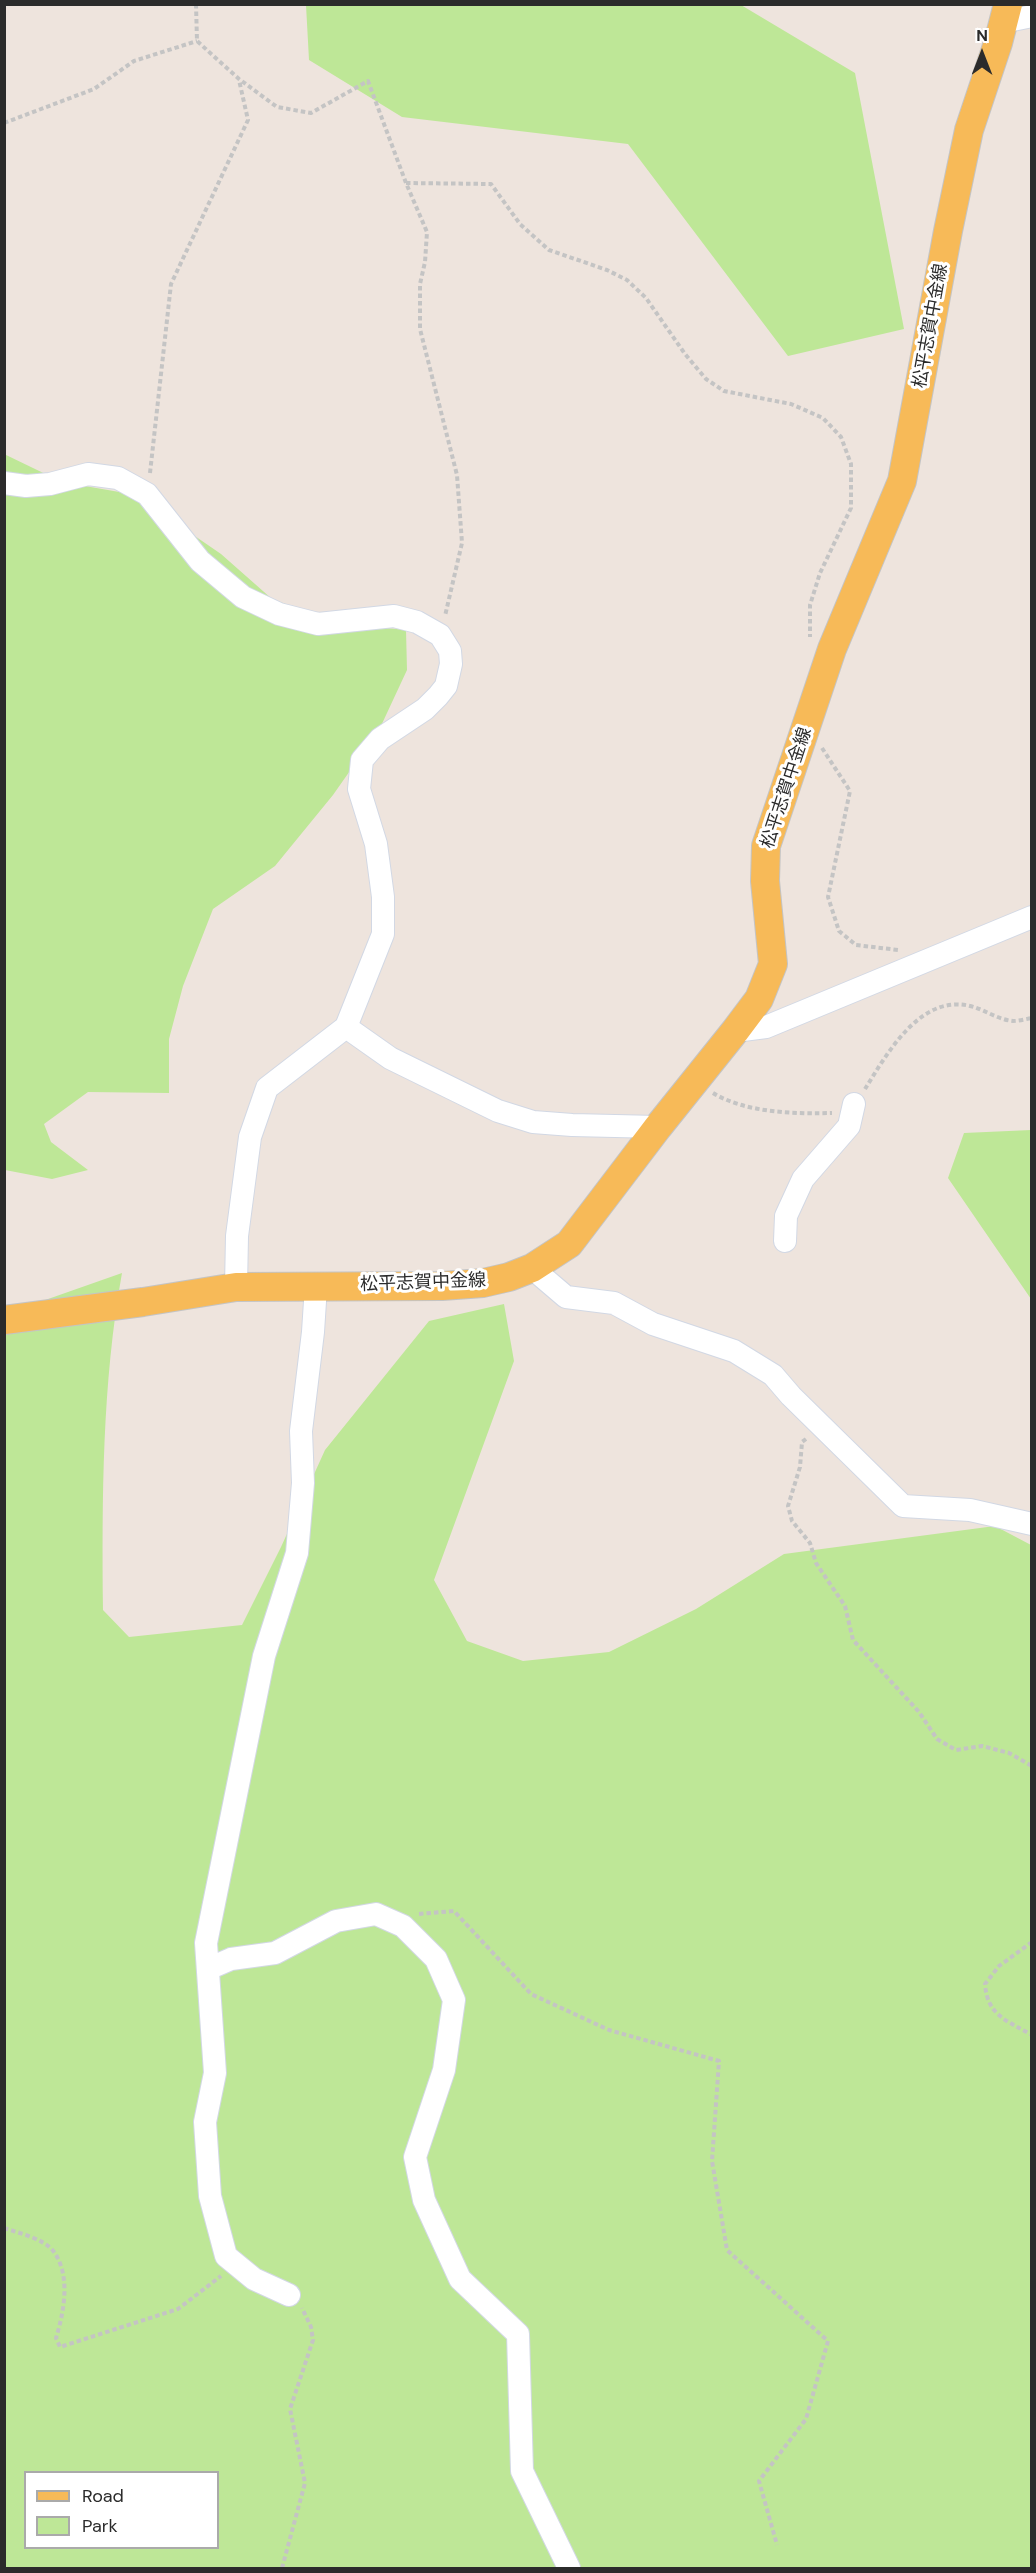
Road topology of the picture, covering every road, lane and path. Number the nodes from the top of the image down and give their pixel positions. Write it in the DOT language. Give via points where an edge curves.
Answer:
graph roads {
  1 [pos="196,4"];
  2 [pos="1005,13"];
  3 [pos="1032,16"];
  4 [pos="197,41"];
  5 [pos="239,79"];
  6 [pos="4,123"];
  7 [pos="406,183"];
  8 [pos="4,483"];
  9 [pos="147,494"];
  10 [pos="440,635"];
  11 [pos="810,639"];
  12 [pos="807,725"];
  13 [pos="1032,917"];
  14 [pos="915,966"];
  15 [pos="1032,1017"];
  16 [pos="346,1027"];
  17 [pos="735,1031"];
  18 [pos="695,1081"];
  19 [pos="854,1104"];
  20 [pos="658,1127"];
  21 [pos="785,1241"];
  22 [pos="532,1268"];
  23 [pos="316,1286"];
  24 [pos="236,1287"];
  25 [pos="4,1320"];
  26 [pos="825,1428"];
  27 [pos="1032,1524"];
  28 [pos="1032,1766"];
  29 [pos="403,1926"];
  30 [pos="1032,1942"];
  31 [pos="208,1969"];
  32 [pos="1032,2035"];
  33 [pos="4,2228"];
  34 [pos="236,2265"];
  35 [pos="289,2295"];
  36 [pos="777,2545"];
  37 [pos="282,2568"];
  38 [pos="569,2568"];
  1 -- 4 [label="path"];
  2 -- 3 [label="street"];
  2 -- 12 [label="main road, 松平志賀中金線" via="969,130 902,481 832,650"];
  4 -- 5 [label="path"];
  4 -- 6 [label="path" via="134,61 94,89"];
  5 -- 7 [label="path" via="277,107 311,112 369,81"];
  5 -- 9 [label="path" via="248,120 171,284"];
  7 -- 10 [label="path" via="427,232 420,284 420,330 457,475 462,543"];
  7 -- 11 [label="path" via="490,184 520,224 549,250 627,280 706,379 724,391 791,404 823,418 841,437 851,464 851,508 819,573 810,605"];
  8 -- 9 [label="street" via="50,484 88,474 118,478"];
  9 -- 10 [label="street" via="200,561 243,597 279,614 318,624 394,616 417,622"];
  10 -- 16 [label="street" via="450,651 446,686 425,708 380,739 362,760 359,789 376,844 383,934"];
  12 -- 14 [label="path" via="850,791 828,897 839,931 856,945 898,949"];
  12 -- 17 [label="main road, 松平志賀中金線" via="766,846 765,881 773,964 759,999"];
  13 -- 14 [label="street"];
  14 -- 17 [label="street" via="766,1027"];
  15 -- 19 [label="path" via="1013,1021 952,1003 932,1008 910,1026 882,1060"];
  16 -- 20 [label="street" via="390,1058 498,1111 533,1122"];
  16 -- 24 [label="street" via="267,1088 250,1137 237,1236"];
  17 -- 18 [label="main road, 松平志賀中金線"];
  18 -- 19 [label="path" via="717,1095 761,1109 810,1114 843,1112"];
  18 -- 20 [label="main road, 松平志賀中金線"];
  19 -- 21 [label="street" via="849,1126 803,1179 786,1216"];
  20 -- 22 [label="main road, 松平志賀中金線" via="569,1244"];
  22 -- 23 [label="main road, 松平志賀中金線" via="483,1283"];
  22 -- 26 [label="street" via="566,1297 614,1303 653,1324 734,1351 773,1374"];
  23 -- 24 [label="main road, 松平志賀中金線"];
  23 -- 31 [label="street" via="301,1431 303,1483 297,1554 264,1656 206,1943"];
  24 -- 25 [label="main road, 松平志賀中金線"];
  26 -- 27 [label="street" via="903,1506 970,1510"];
  26 -- 28 [label="path" via="802,1442 800,1467 788,1506 792,1521 810,1543 816,1563 845,1606 853,1640 919,1712 937,1739 956,1750 982,1746 1009,1753"];
  29 -- 31 [label="street" via="376,1914 336,1921 275,1953 231,1959"];
  29 -- 36 [label="path" via="419,1914 454,1911 531,1994 609,2030 719,2061 712,2161 727,2250 828,2341 806,2419 759,2481"];
  29 -- 38 [label="street" via="436,1959 454,2000 444,2070 415,2157 424,2200 460,2279 518,2334 522,2471"];
  30 -- 32 [label="path" via="999,1966 985,1984 986,2001 1003,2019"];
  31 -- 34 [label="street" via="216,2073 205,2122 210,2196 226,2256"];
  33 -- 34 [label="path" via="53,2251 63,2272 63,2314 56,2338 60,2347 178,2309"];
  34 -- 35 [label="street" via="254,2279"];
  35 -- 37 [label="path" via="306,2312 313,2340 290,2409 305,2483"];
}
